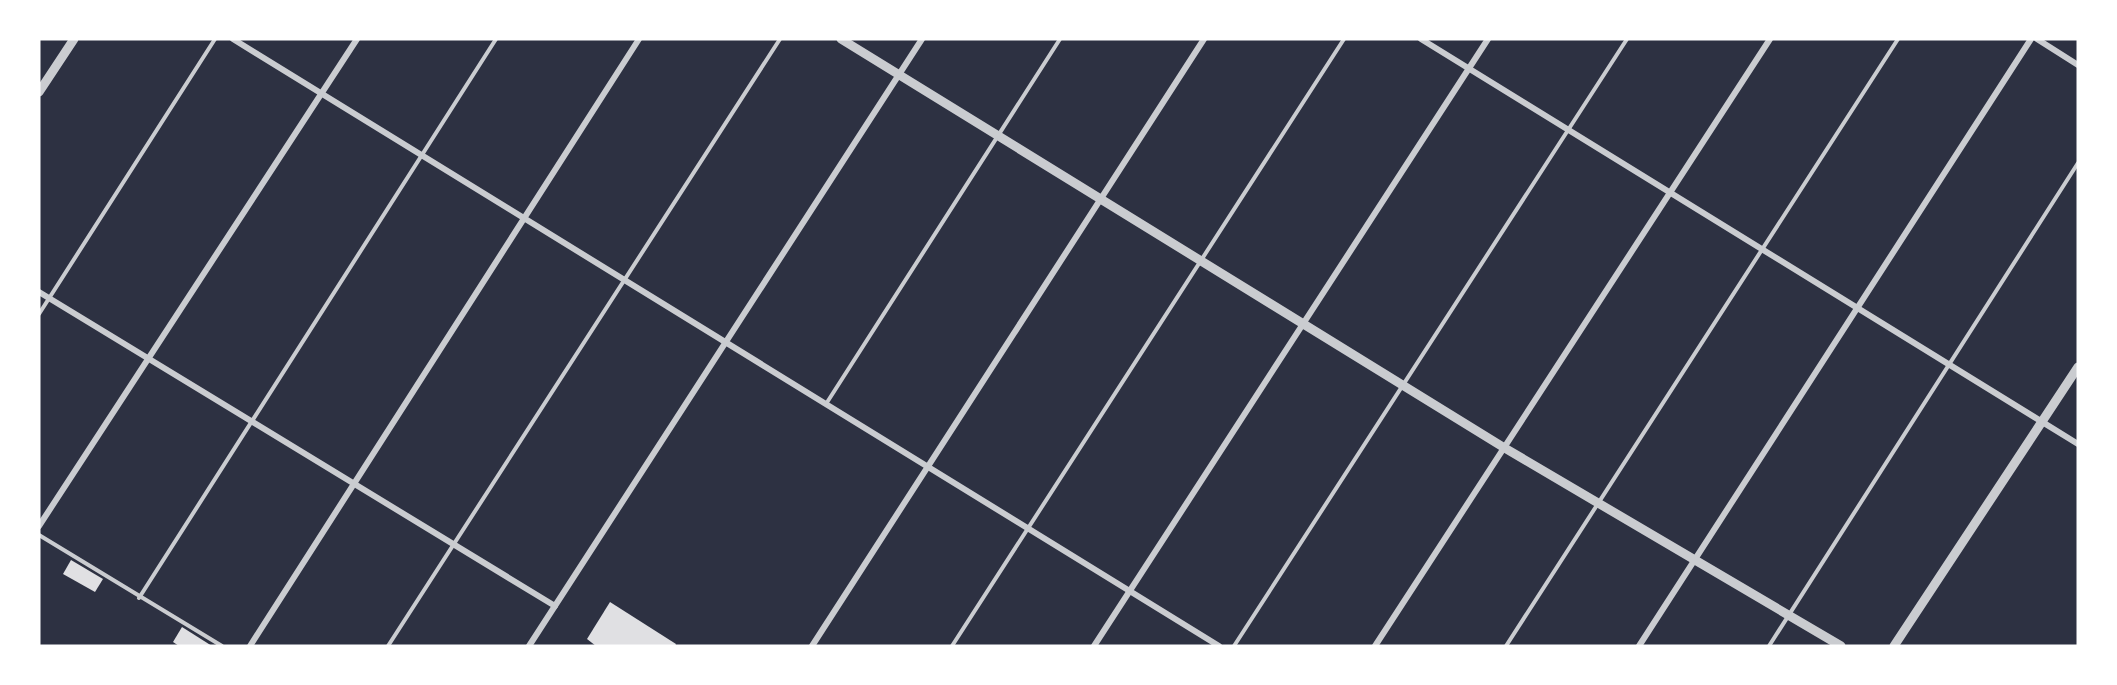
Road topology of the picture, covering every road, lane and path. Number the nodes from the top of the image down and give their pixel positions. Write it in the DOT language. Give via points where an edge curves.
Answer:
graph roads {
  1 [pos="74,39"];
  2 [pos="215,39"];
  3 [pos="233,39"];
  4 [pos="357,39"];
  5 [pos="496,39"];
  6 [pos="639,39"];
  7 [pos="780,39"];
  8 [pos="841,39"];
  9 [pos="922,39"];
  10 [pos="1060,39"];
  11 [pos="1204,39"];
  12 [pos="1344,39"];
  13 [pos="1421,39"];
  14 [pos="1488,39"];
  15 [pos="1627,39"];
  16 [pos="1770,39"];
  17 [pos="1898,39"];
  18 [pos="2031,39"];
  19 [pos="2037,39"];
  20 [pos="2078,65"];
  21 [pos="1469,69"];
  22 [pos="899,74"];
  23 [pos="39,92"];
  24 [pos="322,93"];
  25 [pos="1568,130"];
  26 [pos="999,136"];
  27 [pos="422,155"];
  28 [pos="2078,163"];
  29 [pos="1671,193"];
  30 [pos="1100,198"];
  31 [pos="524,218"];
  32 [pos="1762,249"];
  33 [pos="1200,260"];
  34 [pos="625,280"];
  35 [pos="39,291"];
  36 [pos="50,298"];
  37 [pos="1858,308"];
  38 [pos="39,314"];
  39 [pos="1302,322"];
  40 [pos="724,342"];
  41 [pos="149,358"];
  42 [pos="1948,364"];
  43 [pos="2078,367"];
  44 [pos="1403,385"];
  45 [pos="826,404"];
  46 [pos="252,420"];
  47 [pos="2042,422"];
  48 [pos="2078,444"];
  49 [pos="1503,447"];
  50 [pos="927,466"];
  51 [pos="353,482"];
  52 [pos="1599,504"];
  53 [pos="39,526"];
  54 [pos="1027,527"];
  55 [pos="39,536"];
  56 [pos="454,544"];
  57 [pos="1694,560"];
  58 [pos="1130,590"];
  59 [pos="139,598"];
  60 [pos="555,606"];
  61 [pos="1789,616"];
  62 [pos="222,646"];
  63 [pos="250,646"];
  64 [pos="388,646"];
  65 [pos="529,646"];
  66 [pos="812,646"];
  67 [pos="952,646"];
  68 [pos="1094,646"];
  69 [pos="1218,646"];
  70 [pos="1234,646"];
  71 [pos="1375,646"];
  72 [pos="1506,646"];
  73 [pos="1639,646"];
  74 [pos="1769,646"];
  75 [pos="1841,646"];
  76 [pos="1894,646"];
  1 -- 23 [label="street"];
  2 -- 36 [label="lane"];
  3 -- 24 [label="street"];
  4 -- 24 [label="street"];
  5 -- 27 [label="lane"];
  6 -- 31 [label="street"];
  7 -- 34 [label="lane"];
  8 -- 22 [label="street"];
  9 -- 22 [label="street"];
  10 -- 26 [label="lane"];
  11 -- 30 [label="street"];
  12 -- 33 [label="lane"];
  13 -- 21 [label="street"];
  14 -- 21 [label="street"];
  15 -- 25 [label="lane"];
  16 -- 29 [label="street"];
  17 -- 32 [label="lane"];
  18 -- 37 [label="street"];
  19 -- 20 [label="street"];
  21 -- 25 [label="street"];
  21 -- 39 [label="street"];
  22 -- 26 [label="street"];
  22 -- 40 [label="street"];
  24 -- 27 [label="street"];
  24 -- 41 [label="street"];
  25 -- 29 [label="street"];
  25 -- 44 [label="lane"];
  26 -- 30 [label="street"];
  26 -- 45 [label="lane"];
  27 -- 31 [label="street"];
  27 -- 46 [label="lane"];
  28 -- 42 [label="lane"];
  29 -- 32 [label="street"];
  29 -- 49 [label="street"];
  30 -- 33 [label="street"];
  30 -- 50 [label="street"];
  31 -- 34 [label="street"];
  31 -- 51 [label="street"];
  32 -- 37 [label="street"];
  32 -- 52 [label="lane"];
  33 -- 39 [label="street"];
  33 -- 54 [label="lane"];
  34 -- 40 [label="street"];
  34 -- 56 [label="lane"];
  35 -- 36 [label="street"];
  36 -- 38 [label="lane"];
  36 -- 41 [label="street"];
  37 -- 42 [label="street"];
  37 -- 57 [label="street"];
  39 -- 44 [label="street"];
  39 -- 58 [label="street"];
  40 -- 45 [label="street"];
  40 -- 60 [label="street"];
  41 -- 46 [label="street"];
  41 -- 53 [label="street"];
  42 -- 47 [label="street"];
  42 -- 61 [label="lane"];
  43 -- 47 [label="street"];
  44 -- 49 [label="street"];
  44 -- 70 [label="lane"];
  45 -- 50 [label="street"];
  46 -- 51 [label="street"];
  46 -- 59 [label="lane"];
  47 -- 48 [label="street"];
  47 -- 76 [label="street"];
  49 -- 52 [label="street"];
  49 -- 71 [label="street"];
  50 -- 54 [label="street"];
  50 -- 66 [label="street"];
  51 -- 56 [label="street"];
  51 -- 63 [label="street"];
  52 -- 57 [label="street"];
  52 -- 72 [label="lane"];
  54 -- 58 [label="street"];
  54 -- 67 [label="lane"];
  55 -- 59 [label="lane"];
  56 -- 60 [label="street"];
  56 -- 64 [label="lane"];
  57 -- 61 [label="street"];
  57 -- 73 [label="street"];
  58 -- 68 [label="street"];
  58 -- 69 [label="street"];
  59 -- 62 [label="lane"];
  60 -- 65 [label="street"];
  61 -- 74 [label="lane"];
  61 -- 75 [label="street"];
}
